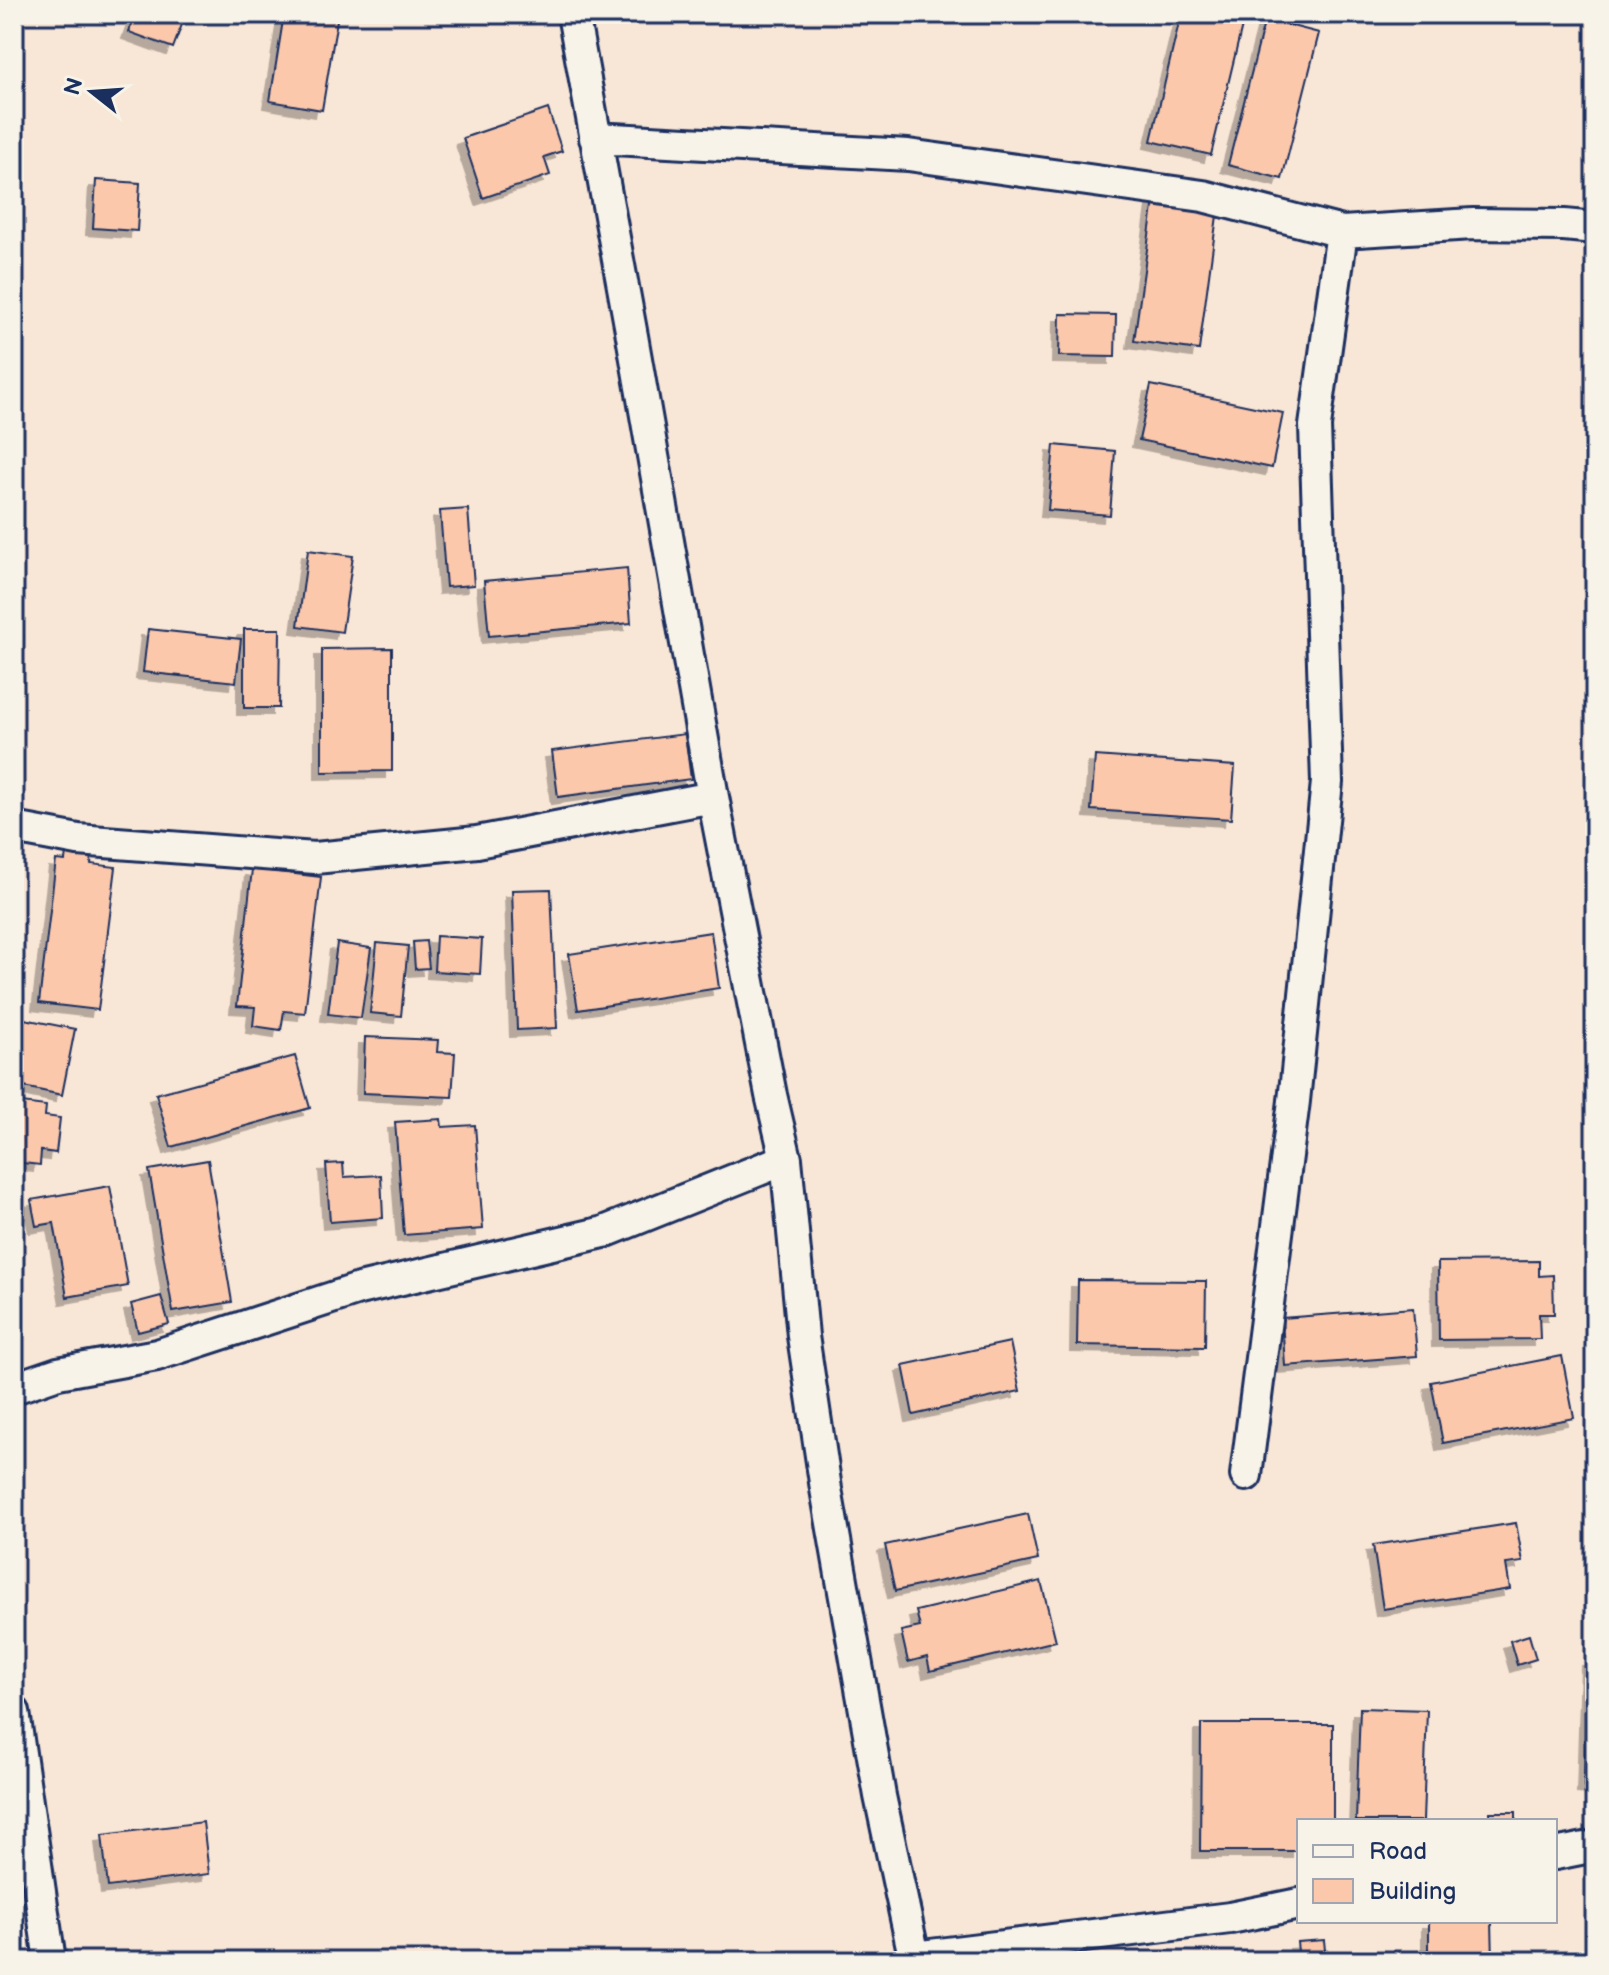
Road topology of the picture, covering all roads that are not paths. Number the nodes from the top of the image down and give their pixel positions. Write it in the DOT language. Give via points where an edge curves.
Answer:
graph roads {
  1 [pos="573,14"];
  2 [pos="595,138"];
  3 [pos="1595,228"];
  4 [pos="1342,232"];
  5 [pos="713,797"];
  6 [pos="14,828"];
  7 [pos="786,1159"];
  8 [pos="14,1388"];
  9 [pos="1246,1475"];
  10 [pos="14,1712"];
  11 [pos="1595,1846"];
  12 [pos="1557,1854"];
  13 [pos="1297,1904"];
  14 [pos="914,1959"];
  15 [pos="50,1961"];
  1 -- 2 [label="street"];
  2 -- 4 [label="street" via="908,155 1203,196"];
  2 -- 5 [label="street"];
  3 -- 4 [label="street" via="1473,224"];
  4 -- 9 [label="street" via="1315,426 1327,782 1294,1101"];
  5 -- 6 [label="street" via="477,842 315,858 78,840"];
  5 -- 7 [label="street"];
  7 -- 8 [label="street" via="604,1232 359,1289 157,1355 58,1373"];
  7 -- 14 [label="street" via="803,1336 826,1489"];
  10 -- 15 [label="street"];
  11 -- 12 [label="street"];
  13 -- 14 [label="street" via="1230,1918"];
}
